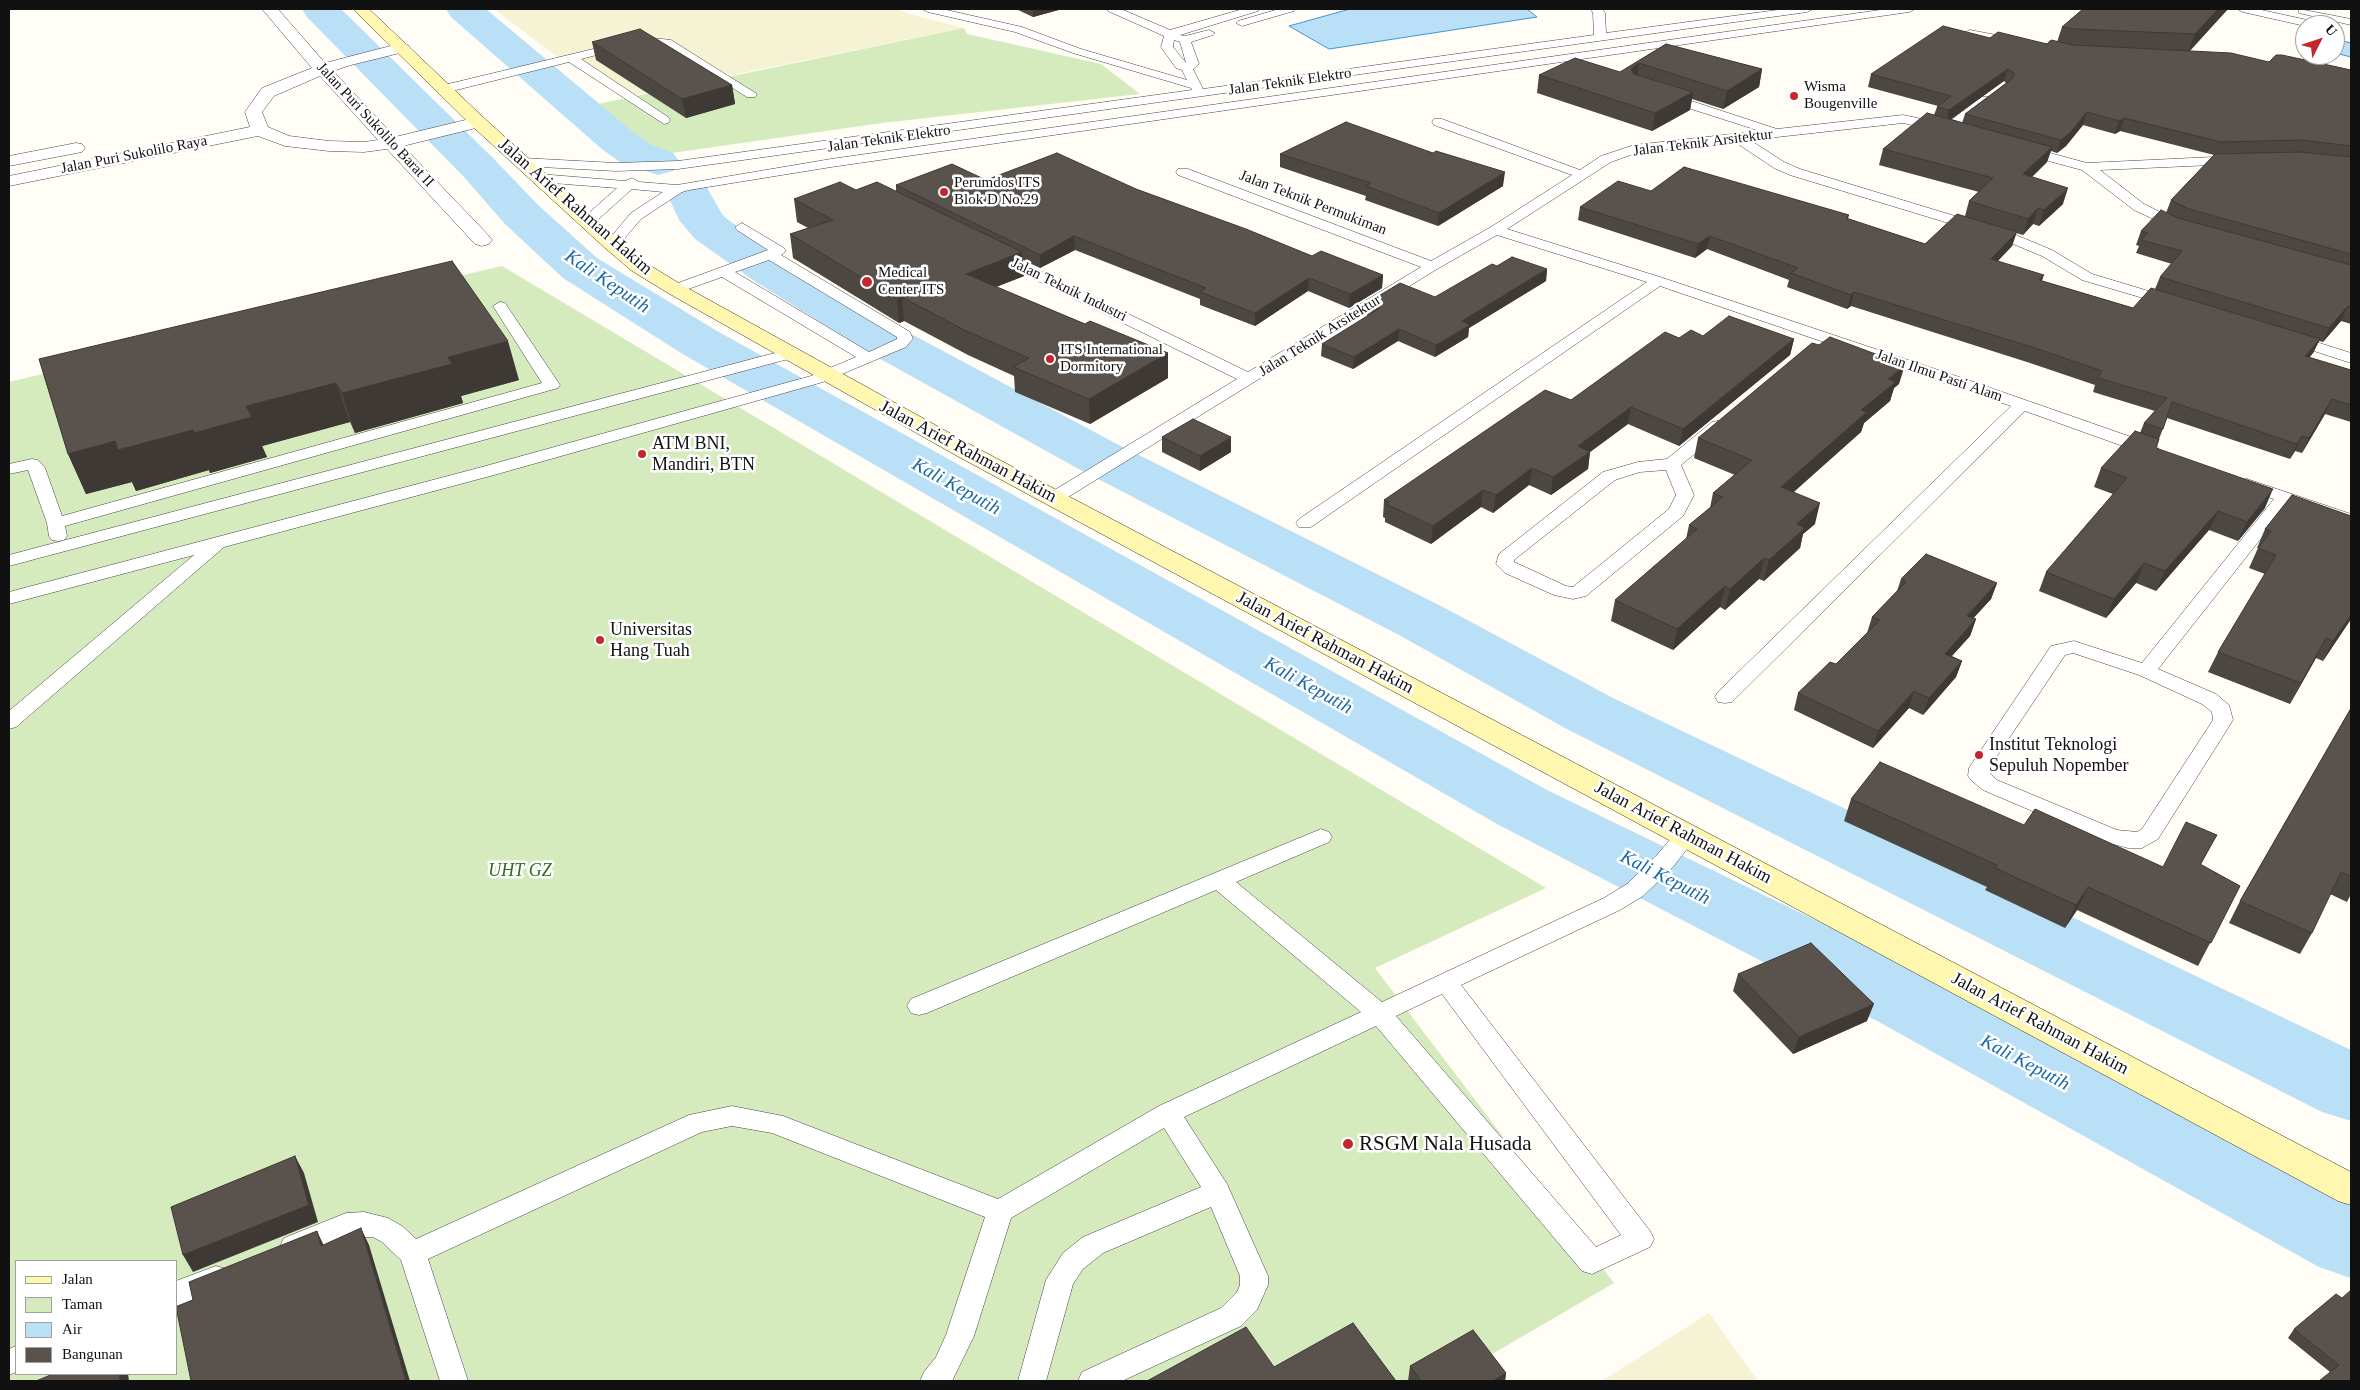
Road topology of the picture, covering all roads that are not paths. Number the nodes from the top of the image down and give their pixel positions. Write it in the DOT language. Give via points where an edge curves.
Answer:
graph roads {
  1 [pos="270,9"];
  2 [pos="360,9"];
  3 [pos="928,9"];
  4 [pos="1112,9"];
  5 [pos="1141,9"];
  6 [pos="1254,9"];
  7 [pos="1290,9"];
  8 [pos="1596,9"];
  9 [pos="1807,9"];
  10 [pos="1909,9"];
  11 [pos="2243,9"];
  12 [pos="2292,9"];
  13 [pos="1729,20"];
  14 [pos="2295,20"];
  15 [pos="2351,22"];
  16 [pos="1149,25"];
  17 [pos="1748,33"];
  18 [pos="1970,33"];
  19 [pos="1170,34"];
  20 [pos="1600,38"];
  21 [pos="1185,40"];
  22 [pos="2033,45"];
  23 [pos="394,50"];
  24 [pos="574,59"];
  25 [pos="1187,68"];
  26 [pos="322,69"];
  27 [pos="444,89"];
  28 [pos="1200,90"];
  29 [pos="1995,93"];
  30 [pos="751,94"];
  31 [pos="1655,94"];
  32 [pos="254,112"];
  33 [pos="235,116"];
  34 [pos="664,120"];
  35 [pos="1438,122"];
  36 [pos="468,124"];
  37 [pos="983,124"];
  38 [pos="1948,129"];
  39 [pos="260,130"];
  40 [pos="1778,133"];
  41 [pos="1966,134"];
  42 [pos="1738,138"];
  43 [pos="996,140"];
  44 [pos="392,143"];
  45 [pos="91,145"];
  46 [pos="2012,146"];
  47 [pos="2251,160"];
  48 [pos="9,161"];
  49 [pos="2087,167"];
  50 [pos="652,168"];
  51 [pos="530,170"];
  52 [pos="1183,172"];
  53 [pos="1580,174"];
  54 [pos="9,181"];
  55 [pos="626,186"];
  56 [pos="677,190"];
  57 [pos="587,222"];
  58 [pos="742,227"];
  59 [pos="1496,230"];
  60 [pos="2195,233"];
  61 [pos="482,240"];
  62 [pos="612,244"];
  63 [pos="985,249"];
  64 [pos="767,256"];
  65 [pos="1432,266"];
  66 [pos="724,272"];
  67 [pos="1658,281"];
  68 [pos="675,289"];
  69 [pos="500,306"];
  70 [pos="2180,306"];
  71 [pos="2275,335"];
  72 [pos="1825,337"];
  73 [pos="1810,350"];
  74 [pos="785,355"];
  75 [pos="876,355"];
  76 [pos="2351,358"];
  77 [pos="822,377"];
  78 [pos="1250,379"];
  79 [pos="667,386"];
  80 [pos="2022,404"];
  81 [pos="1733,413"];
  82 [pos="683,416"];
  83 [pos="2163,454"];
  84 [pos="1672,464"];
  85 [pos="9,469"];
  86 [pos="2228,477"];
  87 [pos="2285,497"];
  88 [pos="1054,498"];
  89 [pos="2351,520"];
  90 [pos="56,523"];
  91 [pos="1305,524"];
  92 [pos="220,542"];
  93 [pos="61,548"];
  94 [pos="9,561"];
  95 [pos="9,598"];
  96 [pos="2146,671"];
  97 [pos="1724,697"];
  98 [pos="9,722"];
  99 [pos="1686,834"];
  100 [pos="1321,838"];
  101 [pos="1219,880"];
  102 [pos="1445,981"];
  103 [pos="919,1006"];
  104 [pos="1380,1013"];
  105 [pos="1168,1113"];
  106 [pos="2351,1190"];
  107 [pos="1218,1192"];
  108 [pos="1000,1211"];
  109 [pos="413,1253"];
  110 [pos="274,1254"];
  111 [pos="239,1268"];
  112 [pos="178,1293"];
  113 [pos="454,1381"];
  114 [pos="934,1381"];
  115 [pos="1032,1381"];
  116 [pos="1092,1381"];
  1 -- 26 [label="street, Jalan Puri Sukolilo Barat II"];
  2 -- 23 [label="main road, Jalan Arief Rahman Hakim"];
  3 -- 28 [label="lane" via="1018,29"];
  4 -- 16 [label="lane"];
  5 -- 16 [label="lane"];
  6 -- 19 [label="lane"];
  7 -- 21 [label="lane"];
  8 -- 20 [label="lane"];
  9 -- 13 [label="lane, Jalan Teknik Elektro"];
  10 -- 17 [label="lane, Jalan Teknik Elektro"];
  11 -- 14 [label="lane"];
  12 -- 15 [label="lane"];
  13 -- 17 [label="lane"];
  13 -- 20 [label="lane, Jalan Teknik Elektro"];
  16 -- 19 [label="lane"];
  17 -- 43 [label="lane, Jalan Teknik Elektro"];
  18 -- 22 [label="lane"];
  19 -- 21 [label="lane"];
  19 -- 25 [label="lane" via="1168,47 1180,65"];
  20 -- 28 [label="lane, Jalan Teknik Elektro"];
  21 -- 25 [label="lane" via="1192,64"];
  23 -- 26 [label="street"];
  23 -- 27 [label="main road, Jalan Arief Rahman Hakim"];
  24 -- 27 [label="lane"];
  24 -- 30 [label="lane" via="643,40 667,42"];
  24 -- 34 [label="lane"];
  25 -- 28 [label="lane"];
  26 -- 32 [label="street" via="268,92"];
  26 -- 44 [label="street, Jalan Puri Sukolilo Barat II"];
  27 -- 36 [label="main road, Jalan Arief Rahman Hakim"];
  28 -- 37 [label="lane, Jalan Teknik Elektro"];
  29 -- 38 [label="lane"];
  31 -- 40 [label="lane"];
  32 -- 33 [label="street"];
  32 -- 39 [label="street"];
  35 -- 53 [label="lane"];
  36 -- 44 [label="street"];
  36 -- 51 [label="main road, Jalan Arief Rahman Hakim"];
  37 -- 43 [label="lane"];
  37 -- 50 [label="lane, Jalan Teknik Elektro"];
  38 -- 40 [label="lane, Jalan Teknik Arsitektur" via="1903,119"];
  38 -- 41 [label="lane, Jalan Teknik Arsitektur"];
  39 -- 44 [label="street" via="285,140 329,146 364,147"];
  39 -- 54 [label="street, Jalan Puri Sukolilo Raya"];
  40 -- 42 [label="lane, Jalan Teknik Arsitektur"];
  42 -- 53 [label="lane, Jalan Teknik Arsitektur" via="1634,149 1606,159"];
  42 -- 70 [label="lane" via="1795,172 2006,236 2047,253 2087,277"];
  43 -- 56 [label="lane, Jalan Teknik Elektro" via="804,167"];
  44 -- 61 [label="street, Jalan Puri Sukolilo Barat II"];
  45 -- 48 [label="street, Jalan Puri Sukolilo Raya"];
  46 -- 49 [label="lane"];
  47 -- 49 [label="lane"];
  49 -- 60 [label="lane" via="2139,207 2165,222"];
  50 -- 51 [label="lane, Jalan Teknik Elektro"];
  50 -- 55 [label="lane, Jalan Teknik Elektro"];
  51 -- 55 [label="lane, Jalan Teknik Elektro"];
  51 -- 57 [label="main road, Jalan Arief Rahman Hakim"];
  52 -- 65 [label="lane, Jalan Teknik Permukiman"];
  53 -- 59 [label="lane, Jalan Teknik Arsitektur"];
  55 -- 56 [label="lane, Jalan Teknik Elektro"];
  55 -- 57 [label="lane, Jalan Teknik Elektro"];
  56 -- 62 [label="lane, Jalan Teknik Elektro" via="636,216"];
  57 -- 62 [label="main road, Jalan Arief Rahman Hakim"];
  58 -- 64 [label="lane" via="779,251"];
  59 -- 65 [label="lane, Jalan Teknik Arsitektur"];
  59 -- 67 [label="lane, Jalan Ilmu Pasti Alam"];
  62 -- 68 [label="main road, Jalan Arief Rahman Hakim" via="639,268"];
  63 -- 78 [label="lane, Jalan Teknik Industri"];
  64 -- 66 [label="lane"];
  64 -- 75 [label="lane" via="905,335 901,344"];
  65 -- 78 [label="lane, Jalan Teknik Arsitektur"];
  66 -- 68 [label="lane"];
  66 -- 75 [label="lane"];
  67 -- 72 [label="lane, Jalan Ilmu Pasti Alam"];
  67 -- 91 [label="lane"];
  68 -- 74 [label="main road, Jalan Arief Rahman Hakim"];
  69 -- 90 [label="lane" via="552,385"];
  71 -- 76 [label="lane"];
  72 -- 73 [label="lane"];
  72 -- 80 [label="lane, Jalan Ilmu Pasti Alam"];
  74 -- 77 [label="main road, Jalan Arief Rahman Hakim"];
  74 -- 79 [label="lane"];
  75 -- 77 [label="lane"];
  77 -- 82 [label="lane"];
  77 -- 88 [label="main road, Jalan Arief Rahman Hakim"];
  78 -- 88 [label="lane, Jalan Teknik Arsitektur"];
  79 -- 82 [label="lane"];
  79 -- 93 [label="lane"];
  80 -- 83 [label="lane, Jalan Ilmu Pasti Alam"];
  80 -- 97 [label="lane"];
  81 -- 84 [label="lane"];
  82 -- 92 [label="lane"];
  84 -- 84 [label="lane" via="1638,467 1609,476 1505,558 1505,564 1561,591 1579,592 1677,512 1684,495"];
  85 -- 90 [label="lane" via="32,464 36,468"];
  86 -- 87 [label="lane"];
  87 -- 89 [label="lane"];
  87 -- 96 [label="lane"];
  88 -- 99 [label="main road, Jalan Arief Rahman Hakim"];
  90 -- 93 [label="lane"];
  92 -- 95 [label="lane"];
  92 -- 98 [label="lane"];
  93 -- 94 [label="lane"];
  96 -- 96 [label="lane" via="2082,648 2058,650 1979,768 1979,776 1990,785 2113,837 2128,840 2146,838 2224,715 2209,699"];
  99 -- 102 [label="lane" via="1665,861 1635,890 1554,933"];
  99 -- 106 [label="main road, Jalan Arief Rahman Hakim"];
  100 -- 101 [label="lane"];
  101 -- 103 [label="lane"];
  101 -- 104 [label="lane"];
  102 -- 104 [label="lane"];
  102 -- 104 [label="lane" via="1640,1239 1592,1262"];
  104 -- 105 [label="lane"];
  105 -- 107 [label="lane"];
  105 -- 108 [label="lane"];
  107 -- 115 [label="lane" via="1093,1245 1073,1261 1060,1280"];
  107 -- 116 [label="lane" via="1254,1276 1247,1301 1231,1317"];
  108 -- 109 [label="lane" via="774,1123 732,1116 698,1122"];
  108 -- 114 [label="lane" via="960,1336 946,1366"];
  109 -- 110 [label="lane" via="378,1226 346,1224"];
  109 -- 113 [label="lane"];
  111 -- 112 [label="lane"];
}
